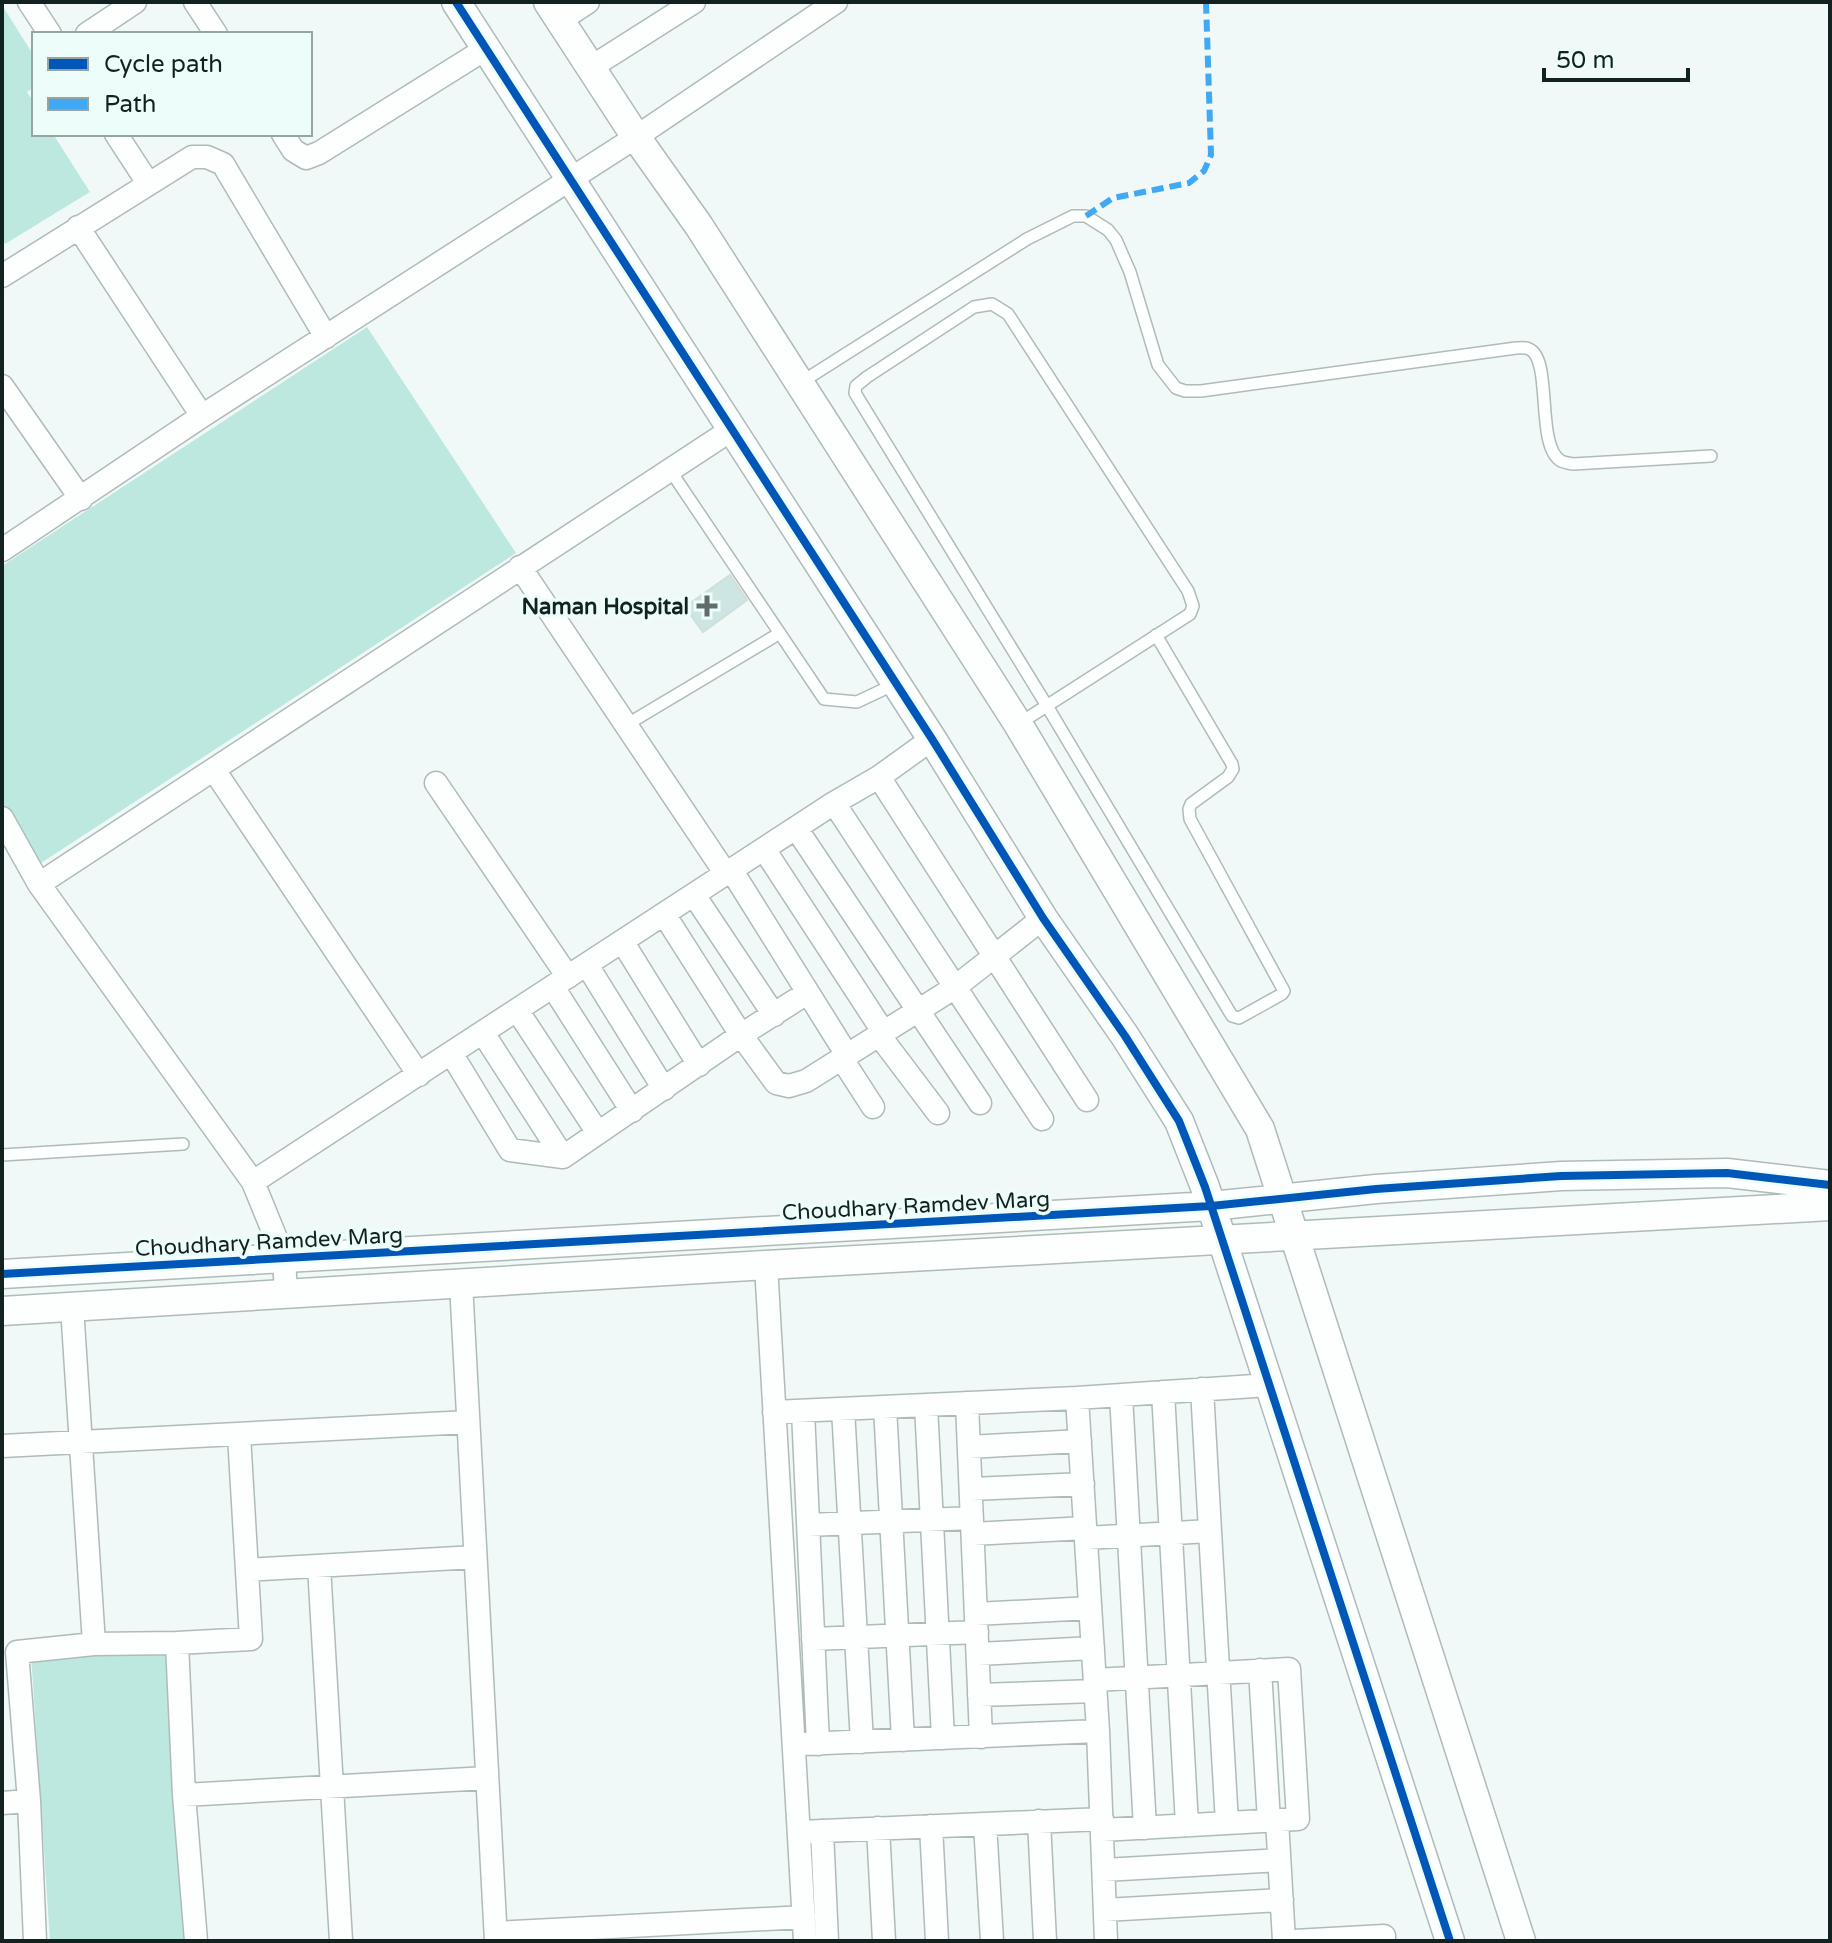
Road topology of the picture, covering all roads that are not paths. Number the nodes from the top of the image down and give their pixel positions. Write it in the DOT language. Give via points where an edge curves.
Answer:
graph roads {
  1 [pos="29,2"];
  2 [pos="135,2"];
  3 [pos="195,2"];
  4 [pos="456,2"];
  5 [pos="588,2"];
  6 [pos="694,2"];
  7 [pos="836,2"];
  8 [pos="554,12"];
  9 [pos="49,32"];
  10 [pos="90,32"];
  11 [pos="215,32"];
  12 [pos="487,48"];
  13 [pos="590,68"];
  14 [pos="117,136"];
  15 [pos="284,136"];
  16 [pos="636,137"];
  17 [pos="572,179"];
  18 [pos="148,183"];
  19 [pos="78,227"];
  20 [pos="2,276"];
  21 [pos="326,337"];
  22 [pos="800,383"];
  23 [pos="2,386"];
  24 [pos="202,416"];
  25 [pos="731,430"];
  26 [pos="1711,456"];
  27 [pos="670,470"];
  28 [pos="81,499"];
  29 [pos="2,550"];
  30 [pos="520,567"];
  31 [pos="780,633"];
  32 [pos="1156,635"];
  33 [pos="896,683"];
  34 [pos="1047,706"];
  35 [pos="1018,724"];
  36 [pos="626,725"];
  37 [pos="932,739"];
  38 [pos="214,770"];
  39 [pos="879,777"];
  40 [pos="436,783"];
  41 [pos="834,803"];
  42 [pos="2,818"];
  43 [pos="796,828"];
  44 [pos="764,849"];
  45 [pos="729,873"];
  46 [pos="39,884"];
  47 [pos="694,895"];
  48 [pos="664,914"];
  49 [pos="1043,918"];
  50 [pos="622,941"];
  51 [pos="994,959"];
  52 [pos="587,965"];
  53 [pos="560,982"];
  54 [pos="954,988"];
  55 [pos="807,993"];
  56 [pos="517,1010"];
  57 [pos="919,1011"];
  58 [pos="774,1015"];
  59 [pos="483,1033"];
  60 [pos="882,1034"];
  61 [pos="741,1035"];
  62 [pos="451,1053"];
  63 [pos="845,1057"];
  64 [pos="699,1065"];
  65 [pos="419,1075"];
  66 [pos="664,1089"];
  67 [pos="1087,1100"];
  68 [pos="980,1103"];
  69 [pos="873,1107"];
  70 [pos="632,1111"];
  71 [pos="938,1113"];
  72 [pos="1042,1119"];
  73 [pos="598,1133"];
  74 [pos="183,1144"];
  75 [pos="2,1155"];
  76 [pos="563,1157"];
  77 [pos="253,1182"];
  78 [pos="1830,1185"];
  79 [pos="1282,1198"];
  80 [pos="1211,1206"];
  81 [pos="1830,1206"];
  82 [pos="1294,1236"];
  83 [pos="1223,1241"];
  84 [pos="284,1258"];
  85 [pos="766,1265"];
  86 [pos="2,1274"];
  87 [pos="461,1283"];
  88 [pos="286,1294"];
  89 [pos="72,1307"];
  90 [pos="2,1311"];
  91 [pos="1269,1385"];
  92 [pos="1202,1389"];
  93 [pos="1163,1392"];
  94 [pos="1121,1395"];
  95 [pos="1077,1398"];
  96 [pos="967,1403"];
  97 [pos="926,1405"];
  98 [pos="885,1407"];
  99 [pos="843,1409"];
  100 [pos="803,1411"];
  101 [pos="774,1412"];
  102 [pos="468,1422"];
  103 [pos="239,1435"];
  104 [pos="1080,1441"];
  105 [pos="81,1442"];
  106 [pos="2,1446"];
  107 [pos="969,1447"];
  108 [pos="1083,1484"];
  109 [pos="971,1489"];
  110 [pos="932,1520"];
  111 [pos="850,1523"];
  112 [pos="891,1523"];
  113 [pos="808,1525"];
  114 [pos="972,1526"];
  115 [pos="1210,1531"];
  116 [pos="1085,1533"];
  117 [pos="1170,1533"];
  118 [pos="1129,1536"];
  119 [pos="475,1557"];
  120 [pos="319,1566"];
  121 [pos="247,1570"];
  122 [pos="1090,1608"];
  123 [pos="977,1633"];
  124 [pos="938,1634"];
  125 [pos="897,1636"];
  126 [pos="856,1637"];
  127 [pos="813,1639"];
  128 [pos="177,1643"];
  129 [pos="94,1644"];
  130 [pos="1093,1648"];
  131 [pos="9,1652"];
  132 [pos="1218,1673"];
  133 [pos="1178,1675"];
  134 [pos="1136,1677"];
  135 [pos="1095,1685"];
  136 [pos="979,1695"];
  137 [pos="1098,1731"];
  138 [pos="981,1737"];
  139 [pos="943,1738"];
  140 [pos="903,1740"];
  141 [pos="862,1742"];
  142 [pos="818,1744"];
  143 [pos="794,1745"];
  144 [pos="487,1778"];
  145 [pos="332,1787"];
  146 [pos="184,1795"];
  147 [pos="29,1801"];
  148 [pos="2,1803"];
  149 [pos="1273,1820"];
  150 [pos="1039,1821"];
  151 [pos="1227,1823"];
  152 [pos="985,1824"];
  153 [pos="1102,1824"];
  154 [pos="1187,1825"];
  155 [pos="931,1826"];
  156 [pos="878,1828"];
  157 [pos="1145,1828"];
  158 [pos="811,1832"];
  159 [pos="1279,1860"];
  160 [pos="1104,1870"];
  161 [pos="1282,1900"];
  162 [pos="1105,1910"];
  163 [pos="804,1917"];
  164 [pos="496,1937"];
  165 [pos="35,1941"];
  166 [pos="196,1941"];
  167 [pos="341,1941"];
  168 [pos="805,1941"];
  169 [pos="827,1941"];
  170 [pos="884,1941"];
  171 [pos="937,1941"];
  172 [pos="992,1941"];
  173 [pos="1045,1941"];
  174 [pos="1106,1941"];
  175 [pos="1284,1941"];
  176 [pos="1294,1941"];
  177 [pos="1384,1941"];
  178 [pos="1450,1941"];
  179 [pos="1521,1941"];
  1 -- 9 [label="street"];
  2 -- 10 [label="street"];
  3 -- 11 [label="street"];
  4 -- 12 [label="street"];
  5 -- 8 [label="street"];
  6 -- 13 [label="street"];
  7 -- 16 [label="street"];
  8 -- 13 [label="street"];
  12 -- 15 [label="street" via="319,153 306,158"];
  12 -- 17 [label="street"];
  13 -- 16 [label="street"];
  14 -- 18 [label="street"];
  16 -- 17 [label="street"];
  16 -- 22 [label="street"];
  17 -- 21 [label="street"];
  17 -- 25 [label="street"];
  18 -- 19 [label="street"];
  18 -- 21 [label="street" via="192,157 223,164"];
  19 -- 20 [label="street"];
  19 -- 24 [label="street"];
  21 -- 24 [label="street"];
  22 -- 26 [label="lane" via="1027,239 1073,216 1086,216 1108,230 1123,252 1158,365 1176,388 1201,391 1529,349 1540,370 1549,439 1561,461"];
  22 -- 35 [label="street"];
  23 -- 28 [label="street"];
  24 -- 28 [label="street"];
  25 -- 27 [label="street"];
  25 -- 33 [label="street"];
  27 -- 30 [label="street"];
  27 -- 31 [label="lane"];
  28 -- 29 [label="street"];
  30 -- 36 [label="street"];
  30 -- 38 [label="street"];
  31 -- 33 [label="lane" via="824,699 857,702"];
  31 -- 36 [label="lane"];
  32 -- 34 [label="lane"];
  32 -- 34 [label="lane" via="1232,764 1231,774 1191,804 1188,814 1283,987 1282,994 1242,1016 1232,1016"];
  32 -- 34 [label="lane" via="1192,611 1188,591 1008,314 992,304 974,307 867,377 855,393"];
  33 -- 37 [label="street"];
  34 -- 35 [label="lane"];
  35 -- 79 [label="street" via="1260,1129"];
  36 -- 45 [label="street"];
  37 -- 39 [label="street"];
  37 -- 49 [label="street"];
  38 -- 46 [label="street"];
  38 -- 65 [label="street"];
  39 -- 41 [label="street"];
  39 -- 51 [label="street"];
  40 -- 53 [label="street"];
  41 -- 43 [label="street"];
  41 -- 54 [label="street"];
  42 -- 46 [label="street"];
  43 -- 44 [label="street"];
  43 -- 57 [label="street"];
  44 -- 45 [label="street"];
  44 -- 60 [label="street"];
  45 -- 47 [label="street"];
  45 -- 55 [label="street"];
  46 -- 77 [label="street"];
  47 -- 48 [label="street"];
  47 -- 58 [label="street"];
  48 -- 50 [label="street"];
  48 -- 61 [label="street"];
  49 -- 51 [label="street"];
  49 -- 80 [label="street" via="1179,1121"];
  50 -- 52 [label="street"];
  50 -- 64 [label="street"];
  51 -- 54 [label="street"];
  51 -- 67 [label="street"];
  52 -- 53 [label="street"];
  52 -- 66 [label="street"];
  53 -- 56 [label="street"];
  53 -- 70 [label="street"];
  54 -- 57 [label="street"];
  54 -- 72 [label="street"];
  55 -- 58 [label="street"];
  55 -- 63 [label="street"];
  56 -- 59 [label="street"];
  56 -- 73 [label="street"];
  57 -- 60 [label="street"];
  57 -- 68 [label="street"];
  58 -- 61 [label="street"];
  59 -- 62 [label="street"];
  59 -- 76 [label="street"];
  60 -- 63 [label="street"];
  60 -- 71 [label="street"];
  61 -- 63 [label="street" via="776,1083 789,1086"];
  61 -- 64 [label="street"];
  62 -- 65 [label="street"];
  62 -- 76 [label="street" via="510,1150"];
  63 -- 69 [label="street"];
  64 -- 66 [label="street"];
  65 -- 77 [label="street"];
  66 -- 70 [label="street"];
  70 -- 73 [label="street"];
  73 -- 76 [label="street"];
  74 -- 75 [label="lane"];
  77 -- 84 [label="street"];
  78 -- 79 [label="street, Choudhary Ramdev Marg" via="1727,1173 1576,1176"];
  79 -- 80 [label="street, Choudhary Ramdev Marg"];
  79 -- 82 [label="street"];
  80 -- 83 [label="street"];
  80 -- 84 [label="street, Choudhary Ramdev Marg"];
  81 -- 82 [label="street"];
  82 -- 83 [label="street"];
  82 -- 179 [label="street"];
  83 -- 85 [label="street"];
  83 -- 91 [label="street"];
  84 -- 86 [label="street, Choudhary Ramdev Marg"];
  84 -- 88 [label="street"];
  85 -- 87 [label="street"];
  85 -- 101 [label="street"];
  87 -- 88 [label="street"];
  87 -- 102 [label="street"];
  88 -- 89 [label="street"];
  89 -- 90 [label="street"];
  89 -- 105 [label="street"];
  91 -- 92 [label="street"];
  91 -- 178 [label="street"];
  92 -- 93 [label="street"];
  92 -- 115 [label="street"];
  93 -- 94 [label="street"];
  93 -- 117 [label="street"];
  94 -- 95 [label="street"];
  94 -- 118 [label="street"];
  95 -- 96 [label="street"];
  95 -- 104 [label="street"];
  96 -- 97 [label="street"];
  96 -- 107 [label="street"];
  97 -- 98 [label="street"];
  97 -- 110 [label="street"];
  98 -- 99 [label="street"];
  98 -- 112 [label="street"];
  99 -- 100 [label="street"];
  99 -- 111 [label="street"];
  100 -- 101 [label="street"];
  100 -- 113 [label="street"];
  101 -- 143 [label="street"];
  102 -- 103 [label="street"];
  102 -- 119 [label="street"];
  103 -- 105 [label="street"];
  103 -- 121 [label="street"];
  104 -- 107 [label="street"];
  104 -- 108 [label="street"];
  105 -- 106 [label="street"];
  105 -- 129 [label="street"];
  107 -- 109 [label="street"];
  108 -- 109 [label="street"];
  108 -- 116 [label="street"];
  109 -- 114 [label="street"];
  110 -- 112 [label="street"];
  110 -- 114 [label="street"];
  110 -- 124 [label="street"];
  111 -- 112 [label="street"];
  111 -- 113 [label="street"];
  111 -- 126 [label="street"];
  112 -- 125 [label="street"];
  113 -- 127 [label="street"];
  114 -- 116 [label="street"];
  114 -- 123 [label="street"];
  115 -- 117 [label="street"];
  115 -- 132 [label="street"];
  116 -- 118 [label="street"];
  116 -- 122 [label="street"];
  117 -- 118 [label="street"];
  117 -- 133 [label="street"];
  118 -- 134 [label="street"];
  119 -- 120 [label="street"];
  119 -- 144 [label="street"];
  120 -- 121 [label="street"];
  120 -- 145 [label="street"];
  121 -- 128 [label="street" via="251,1639"];
  122 -- 123 [label="street"];
  122 -- 130 [label="street"];
  123 -- 124 [label="street"];
  123 -- 130 [label="street"];
  123 -- 136 [label="street"];
  124 -- 125 [label="street"];
  124 -- 139 [label="street"];
  125 -- 126 [label="street"];
  125 -- 140 [label="street"];
  126 -- 127 [label="street"];
  126 -- 141 [label="street"];
  127 -- 142 [label="street"];
  128 -- 129 [label="street"];
  128 -- 146 [label="street"];
  129 -- 131 [label="street"];
  130 -- 135 [label="street"];
  131 -- 147 [label="street"];
  132 -- 133 [label="street"];
  132 -- 149 [label="street" via="1260,1670"];
  132 -- 151 [label="street"];
  133 -- 134 [label="street"];
  133 -- 154 [label="street"];
  134 -- 135 [label="street"];
  134 -- 157 [label="street"];
  135 -- 136 [label="street"];
  135 -- 137 [label="street"];
  136 -- 138 [label="street"];
  137 -- 138 [label="street"];
  137 -- 153 [label="street"];
  138 -- 139 [label="street"];
  139 -- 140 [label="street"];
  140 -- 141 [label="street"];
  141 -- 142 [label="street"];
  142 -- 143 [label="street"];
  143 -- 158 [label="street"];
  144 -- 145 [label="street"];
  144 -- 164 [label="street"];
  145 -- 146 [label="street"];
  145 -- 167 [label="street"];
  146 -- 166 [label="street"];
  147 -- 148 [label="street"];
  147 -- 165 [label="street"];
  149 -- 151 [label="street"];
  149 -- 159 [label="street"];
  150 -- 152 [label="street"];
  150 -- 153 [label="street"];
  150 -- 173 [label="street"];
  151 -- 154 [label="street"];
  152 -- 155 [label="street"];
  152 -- 172 [label="street"];
  153 -- 157 [label="street"];
  153 -- 160 [label="street"];
  154 -- 157 [label="street"];
  155 -- 156 [label="street"];
  155 -- 171 [label="street"];
  156 -- 158 [label="street"];
  156 -- 170 [label="street"];
  158 -- 163 [label="street"];
  158 -- 169 [label="street"];
  159 -- 160 [label="street"];
  159 -- 161 [label="street"];
  160 -- 162 [label="street"];
  161 -- 162 [label="street"];
  161 -- 175 [label="street"];
  162 -- 174 [label="street"];
  163 -- 164 [label="street"];
  163 -- 168 [label="street"];
  176 -- 177 [label="street" via="1384,1936"];
}
